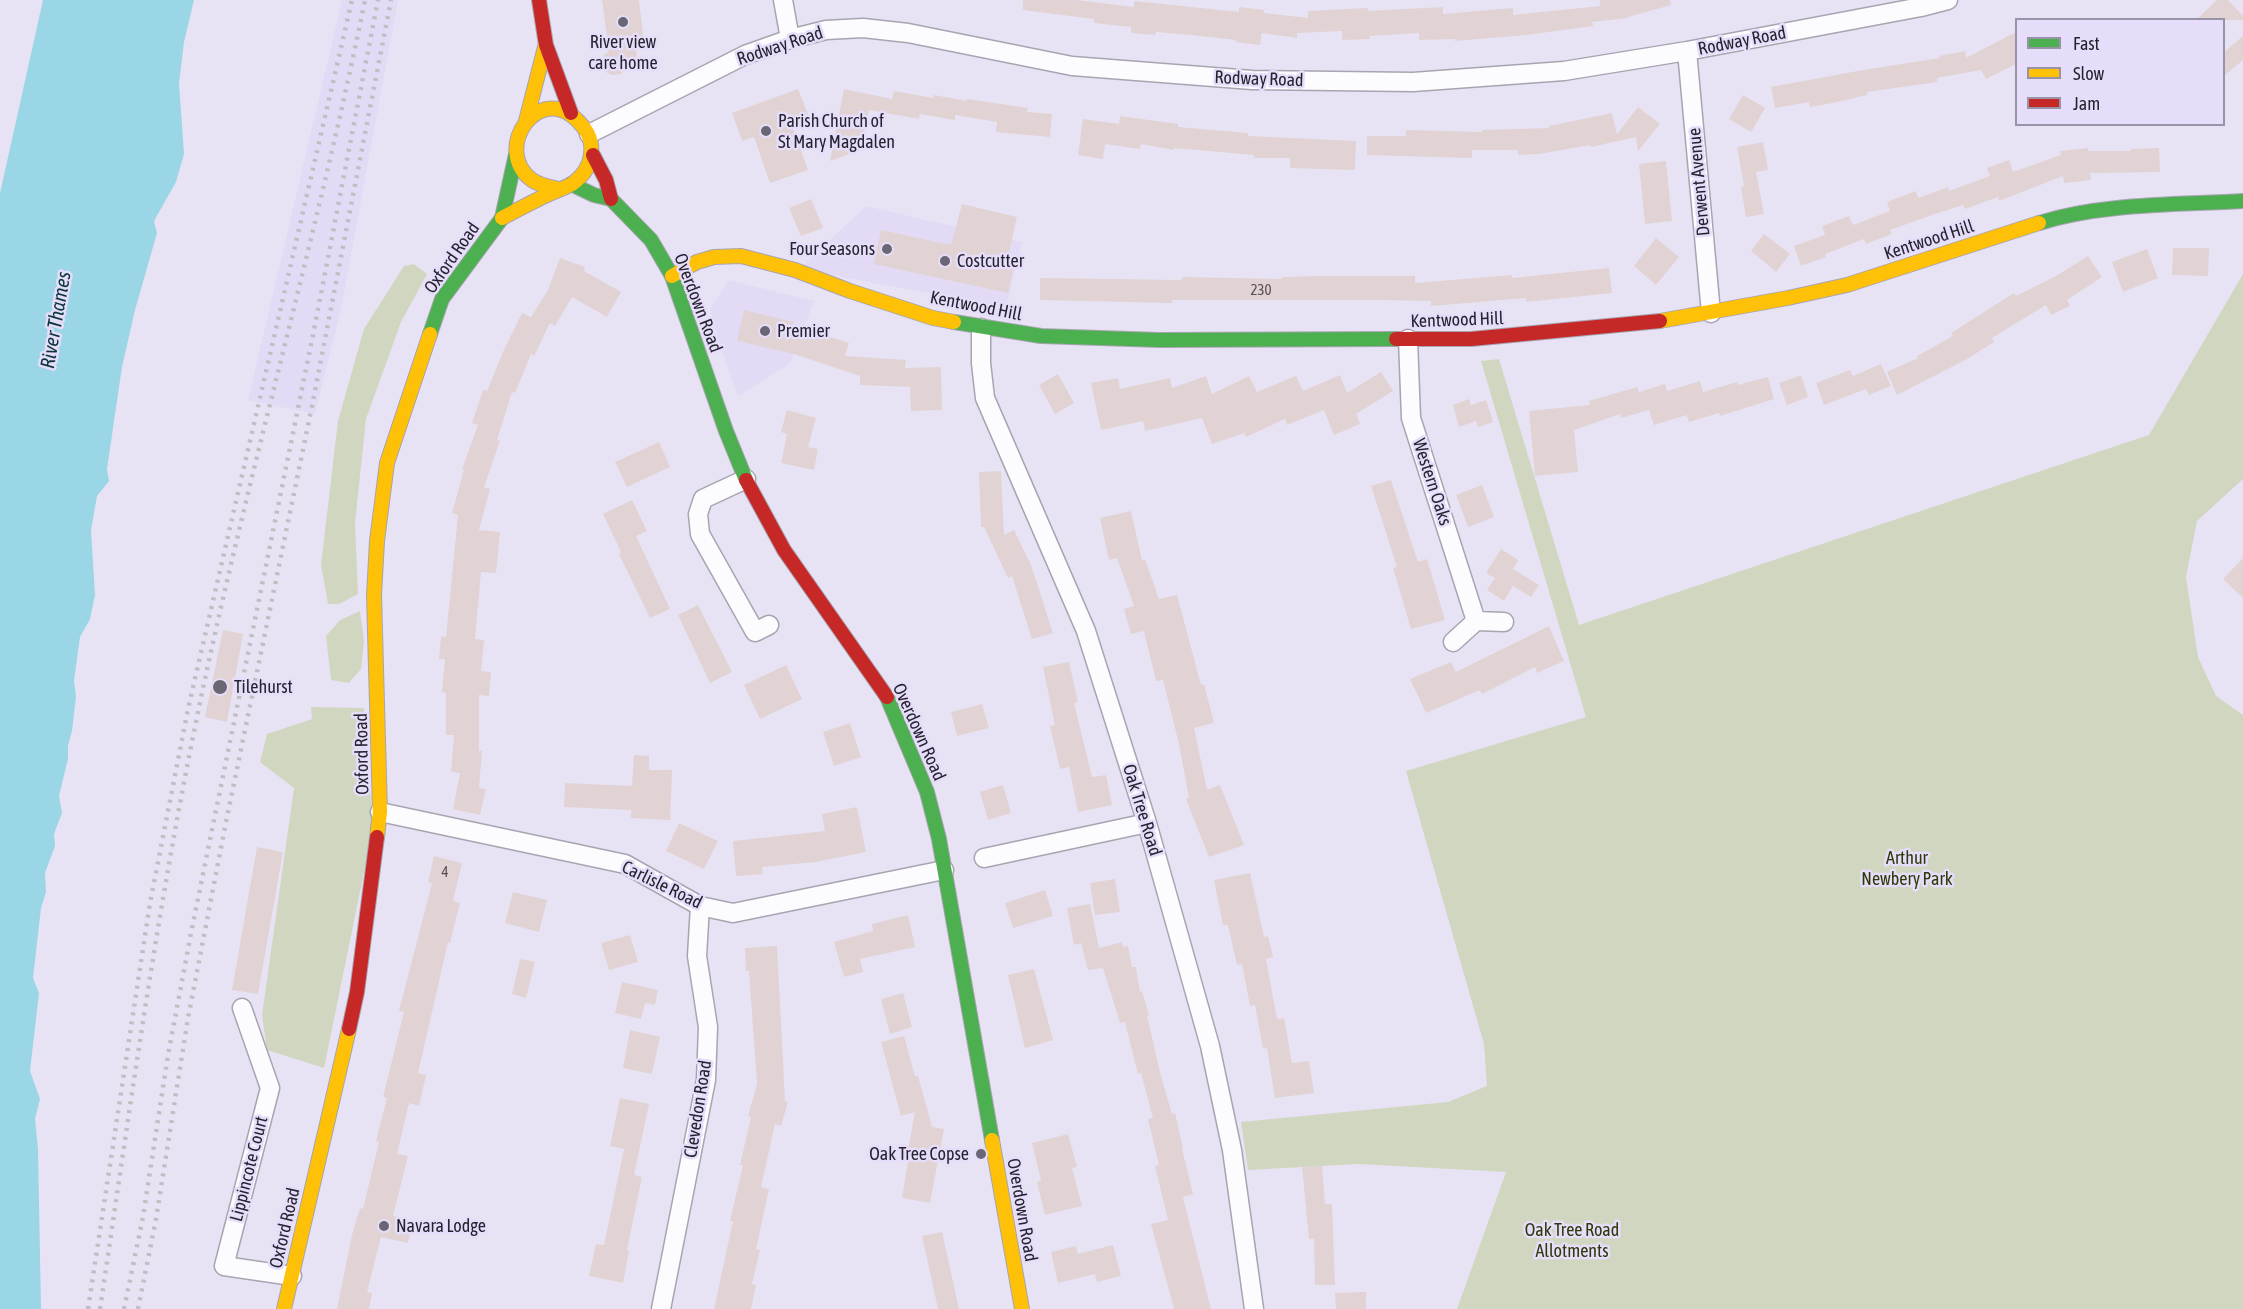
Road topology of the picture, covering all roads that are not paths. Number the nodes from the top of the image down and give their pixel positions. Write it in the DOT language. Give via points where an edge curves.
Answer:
graph roads {
  1 [pos="539,0"];
  2 [pos="783,0"];
  3 [pos="1948,0"];
  4 [pos="790,39"];
  5 [pos="546,45"];
  6 [pos="1688,51"];
  7 [pos="571,113"];
  8 [pos="526,121"];
  9 [pos="589,134"];
  10 [pos="516,154"];
  11 [pos="592,155"];
  12 [pos="564,187"];
  13 [pos="611,199"];
  14 [pos="2243,201"];
  15 [pos="502,218"];
  16 [pos="672,276"];
  17 [pos="1711,314"];
  18 [pos="981,328"];
  19 [pos="1408,339"];
  20 [pos="746,479"];
  21 [pos="1476,621"];
  22 [pos="1504,621"];
  23 [pos="769,625"];
  24 [pos="1453,642"];
  25 [pos="381,812"];
  26 [pos="1147,823"];
  27 [pos="984,858"];
  28 [pos="944,870"];
  29 [pos="700,906"];
  30 [pos="242,1008"];
  31 [pos="292,1276"];
  32 [pos="284,1309"];
  33 [pos="661,1309"];
  34 [pos="1022,1309"];
  35 [pos="1254,1309"];
  1 -- 5 [label="street"];
  2 -- 4 [label="street"];
  3 -- 6 [label="street, Rodway Road"];
  4 -- 6 [label="street, Rodway Road" via="826,30 863,28 908,33 1071,66 1251,80 1425,81 1564,71"];
  4 -- 9 [label="street, Rodway Road" via="745,55"];
  5 -- 7 [label="street"];
  5 -- 8 [label="street"];
  6 -- 17 [label="street, Derwent Avenue"];
  7 -- 8 [label="street" via="546,110"];
  7 -- 9 [label="street"];
  8 -- 10 [label="street" via="518,136"];
  9 -- 11 [label="street"];
  10 -- 12 [label="street" via="525,174 540,184"];
  10 -- 15 [label="street, Oxford Road"];
  11 -- 12 [label="street" via="585,173"];
  11 -- 13 [label="street, Overdown Road"];
  12 -- 13 [label="street, Overdown Road"];
  12 -- 15 [label="street, Oxford Road"];
  13 -- 16 [label="street, Overdown Road" via="651,240"];
  14 -- 17 [label="street, Kentwood Hill" via="2062,216 1847,285"];
  15 -- 25 [label="street, Oxford Road" via="442,299 387,463 374,594"];
  16 -- 18 [label="street, Kentwood Hill" via="714,257 741,256 795,270 933,318"];
  16 -- 20 [label="street, Overdown Road"];
  17 -- 19 [label="street, Kentwood Hill" via="1471,339"];
  18 -- 19 [label="street, Kentwood Hill" via="1041,336 1159,340"];
  18 -- 26 [label="street, Oak Tree Road" via="985,398 1086,632"];
  19 -- 21 [label="street, Western Oaks" via="1411,418"];
  20 -- 23 [label="street" via="704,499 698,514 700,534 755,632"];
  20 -- 28 [label="street, Overdown Road" via="784,550 885,693 927,792"];
  21 -- 22 [label="street"];
  21 -- 24 [label="street"];
  25 -- 29 [label="street, Carlisle Road" via="625,864"];
  25 -- 31 [label="street, Oxford Road" via="357,992"];
  26 -- 27 [label="street"];
  26 -- 35 [label="street, Oak Tree Road" via="1210,1046 1232,1150"];
  28 -- 29 [label="street, Carlisle Road" via="733,913"];
  28 -- 34 [label="street, Overdown Road"];
  29 -- 33 [label="street, Clevedon Road" via="697,956 708,1027 706,1080"];
  30 -- 31 [label="street, Lippincote Court" via="270,1088 224,1266"];
  31 -- 32 [label="street, Oxford Road"];
}
